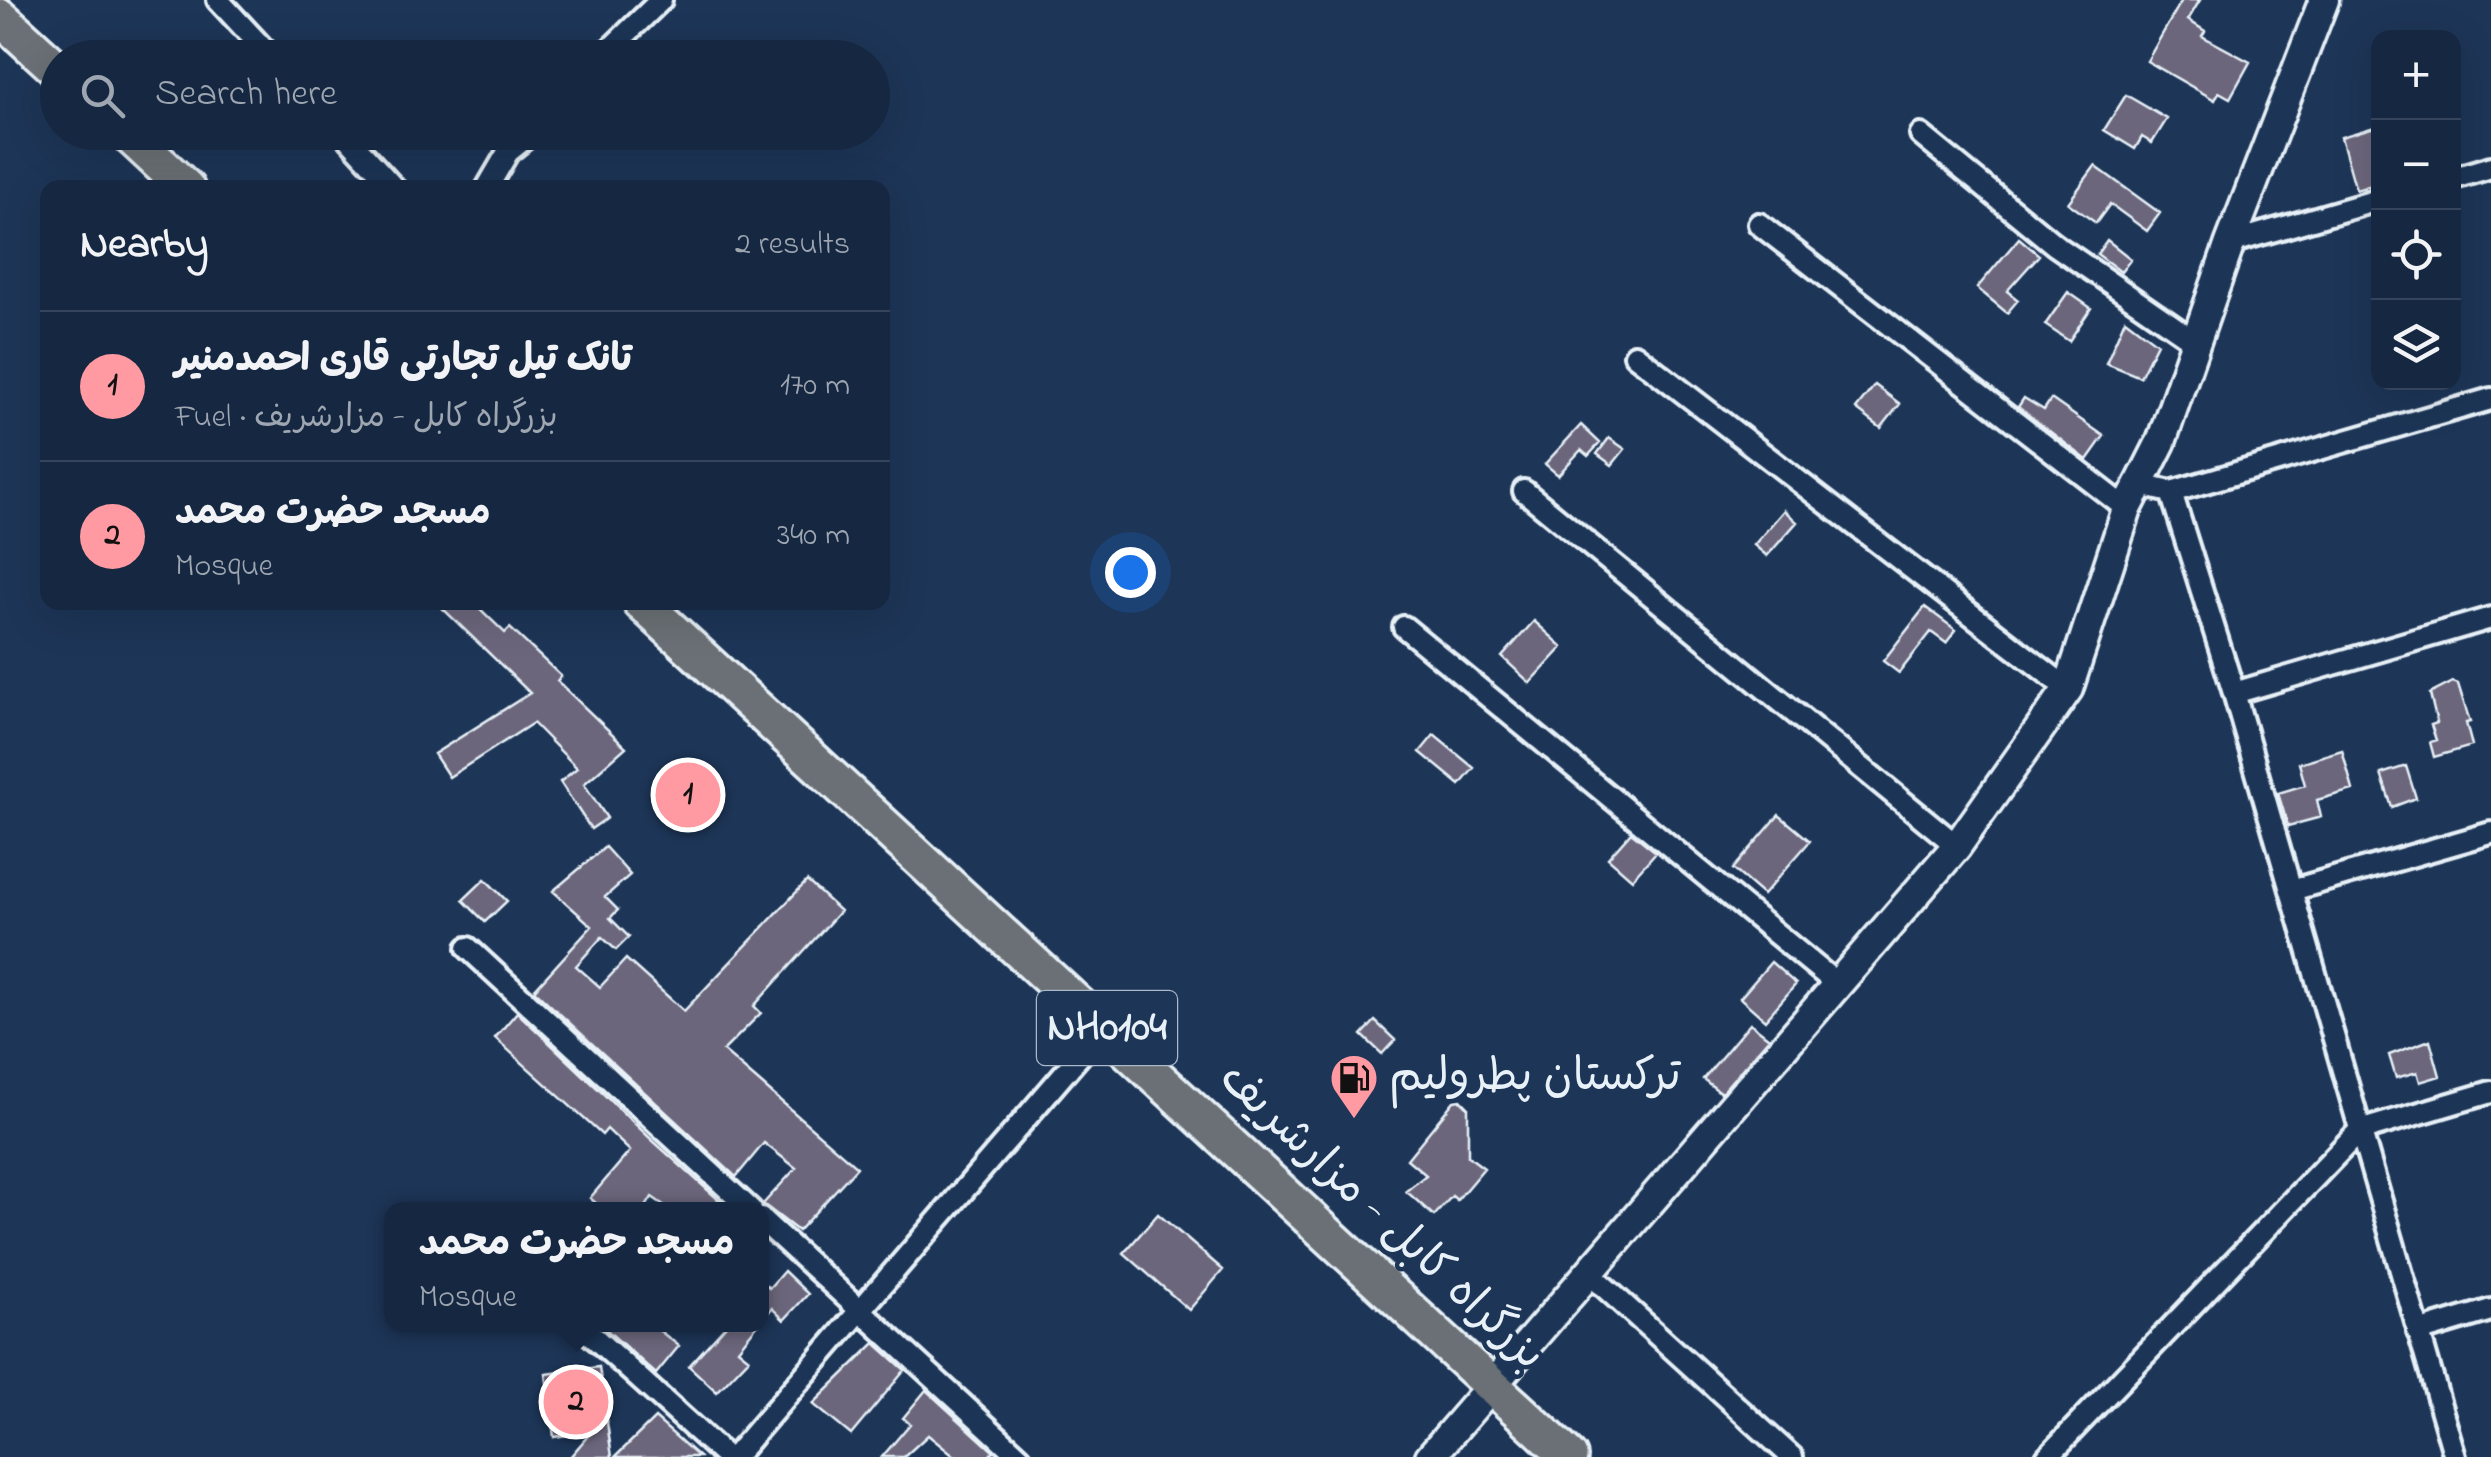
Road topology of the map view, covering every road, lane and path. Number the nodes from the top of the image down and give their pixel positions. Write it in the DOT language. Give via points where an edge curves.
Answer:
graph roads {
  1 [pos="218,0"];
  2 [pos="661,0"];
  3 [pos="2329,2"];
  4 [pos="0,17"];
  5 [pos="255,40"];
  6 [pos="620,40"];
  7 [pos="40,54"];
  8 [pos="1921,135"];
  9 [pos="145,150"];
  10 [pos="359,150"];
  11 [pos="510,150"];
  12 [pos="2491,167"];
  13 [pos="2461,176"];
  14 [pos="177,180"];
  15 [pos="387,180"];
  16 [pos="491,180"];
  17 [pos="2371,202"];
  18 [pos="1759,224"];
  19 [pos="2230,243"];
  20 [pos="2196,342"];
  21 [pos="1635,355"];
  22 [pos="2491,399"];
  23 [pos="1524,491"];
  24 [pos="2171,492"];
  25 [pos="2134,497"];
  26 [pos="650,610"];
  27 [pos="2491,618"];
  28 [pos="1404,627"];
  29 [pos="2068,689"];
  30 [pos="2234,693"];
  31 [pos="2491,833"];
  32 [pos="1957,846"];
  33 [pos="2292,890"];
  34 [pos="468,948"];
  35 [pos="1837,984"];
  36 [pos="1105,1026"];
  37 [pos="2491,1092"];
  38 [pos="2359,1132"];
  39 [pos="742,1202"];
  40 [pos="769,1226"];
  41 [pos="1589,1273"];
  42 [pos="860,1310"];
  43 [pos="2491,1310"];
  44 [pos="588,1332"];
  45 [pos="2418,1332"];
  46 [pos="1491,1387"];
  47 [pos="726,1457"];
  48 [pos="734,1457"];
  49 [pos="1020,1457"];
  50 [pos="1430,1457"];
  51 [pos="1569,1457"];
  52 [pos="1792,1457"];
  53 [pos="2047,1457"];
  54 [pos="2455,1457"];
  1 -- 5 [label="street"];
  2 -- 6 [label="street"];
  3 -- 19 [label="street"];
  4 -- 7 [label="highway"];
  8 -- 20 [label="street" via="2055,245"];
  9 -- 14 [label="highway"];
  10 -- 15 [label="street"];
  11 -- 16 [label="street"];
  12 -- 13 [label="street"];
  17 -- 19 [label="street"];
  18 -- 25 [label="street"];
  19 -- 20 [label="street"];
  20 -- 25 [label="street" via="2162,442"];
  21 -- 29 [label="street"];
  22 -- 24 [label="street"];
  23 -- 32 [label="street"];
  24 -- 25 [label="street"];
  24 -- 30 [label="street"];
  25 -- 29 [label="street"];
  26 -- 36 [label="highway, بزرگراه کابل - مزارشریف / NH0104"];
  27 -- 30 [label="street"];
  28 -- 35 [label="street"];
  29 -- 32 [label="street"];
  30 -- 33 [label="street"];
  31 -- 33 [label="street"];
  32 -- 35 [label="street"];
  33 -- 38 [label="street"];
  34 -- 39 [label="street"];
  35 -- 41 [label="street"];
  36 -- 42 [label="street"];
  36 -- 46 [label="highway, بزرگراه کابل - مزارشریف / NH0104"];
  37 -- 38 [label="street"];
  38 -- 45 [label="street"];
  38 -- 53 [label="street"];
  40 -- 42 [label="street"];
  41 -- 46 [label="street"];
  41 -- 52 [label="street"];
  42 -- 48 [label="street"];
  42 -- 49 [label="street"];
  43 -- 45 [label="street"];
  44 -- 47 [label="street"];
  45 -- 54 [label="street"];
  46 -- 50 [label="street"];
  46 -- 51 [label="highway, بزرگراه کابل - مزارشریف / NH0104"];
}
